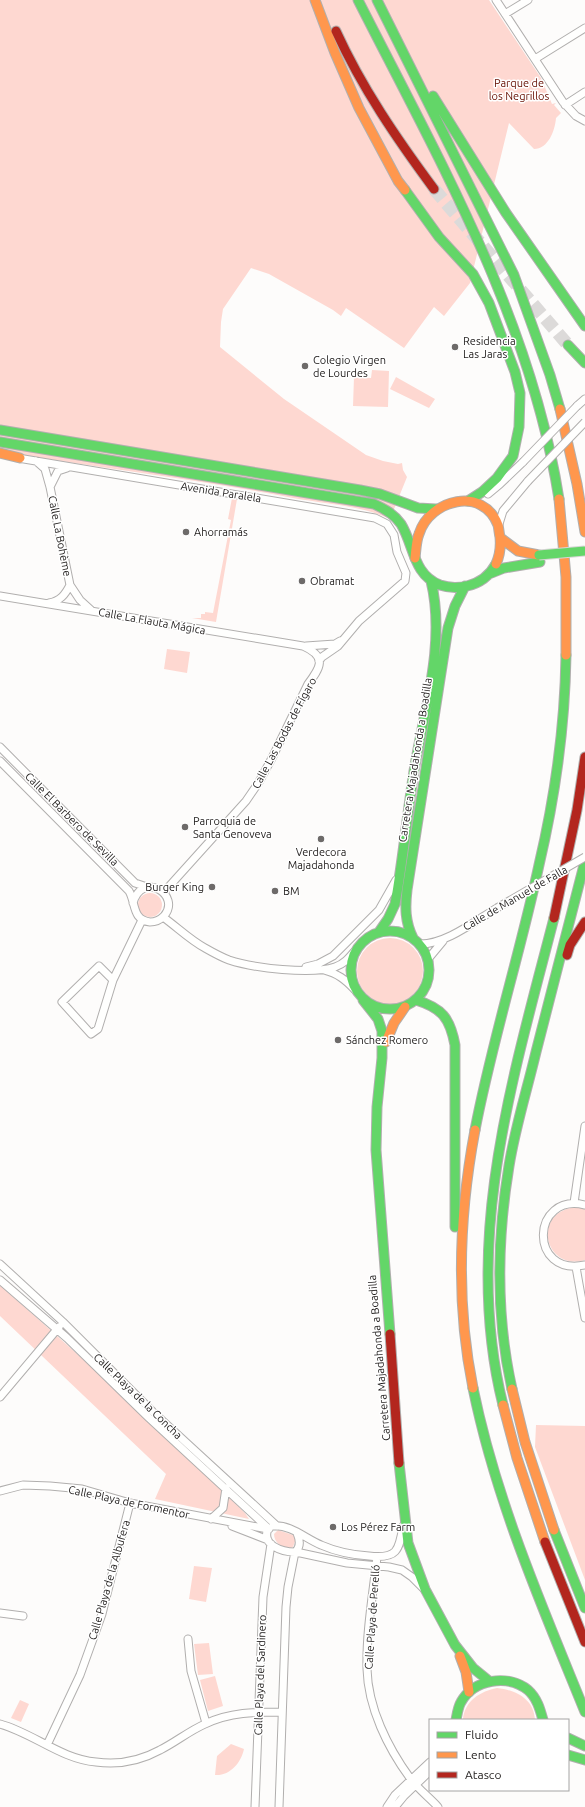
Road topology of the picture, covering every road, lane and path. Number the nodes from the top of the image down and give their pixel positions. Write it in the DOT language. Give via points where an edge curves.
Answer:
graph roads {
  1 [pos="315,0"];
  2 [pos="322,0"];
  3 [pos="358,0"];
  4 [pos="378,0"];
  5 [pos="496,0"];
  6 [pos="528,0"];
  7 [pos="505,14"];
  8 [pos="585,28"];
  9 [pos="535,59"];
  10 [pos="585,92"];
  11 [pos="565,105"];
  12 [pos="585,121"];
  13 [pos="434,189"];
  14 [pos="549,278"];
  15 [pos="585,318"];
  16 [pos="585,326"];
  17 [pos="568,344"];
  18 [pos="585,363"];
  19 [pos="585,399"];
  20 [pos="585,422"];
  21 [pos="0,430"];
  22 [pos="0,442"];
  23 [pos="0,454"];
  24 [pos="20,458"];
  25 [pos="36,461"];
  26 [pos="72,467"];
  27 [pos="50,487"];
  28 [pos="472,502"];
  29 [pos="436,509"];
  30 [pos="499,524"];
  31 [pos="585,532"];
  32 [pos="502,539"];
  33 [pos="585,551"];
  34 [pos="415,558"];
  35 [pos="585,558"];
  36 [pos="540,559"];
  37 [pos="406,573"];
  38 [pos="489,574"];
  39 [pos="431,582"];
  40 [pos="70,585"];
  41 [pos="465,586"];
  42 [pos="0,596"];
  43 [pos="46,604"];
  44 [pos="91,611"];
  45 [pos="344,638"];
  46 [pos="303,646"];
  47 [pos="319,661"];
  48 [pos="0,747"];
  49 [pos="585,757"];
  50 [pos="0,761"];
  51 [pos="585,856"];
  52 [pos="585,861"];
  53 [pos="400,873"];
  54 [pos="147,887"];
  55 [pos="164,892"];
  56 [pos="133,903"];
  57 [pos="163,917"];
  58 [pos="142,920"];
  59 [pos="585,922"];
  60 [pos="379,932"];
  61 [pos="445,939"];
  62 [pos="416,941"];
  63 [pos="354,952"];
  64 [pos="428,959"];
  65 [pos="294,969"];
  66 [pos="322,970"];
  67 [pos="113,980"];
  68 [pos="355,990"];
  69 [pos="363,1000"];
  70 [pos="416,1000"];
  71 [pos="405,1007"];
  72 [pos="538,1046"];
  73 [pos="382,1058"];
  74 [pos="585,1126"];
  75 [pos="574,1203"];
  76 [pos="585,1205"];
  77 [pos="0,1264"];
  78 [pos="585,1265"];
  79 [pos="576,1267"];
  80 [pos="0,1280"];
  81 [pos="585,1318"];
  82 [pos="63,1322"];
  83 [pos="57,1329"];
  84 [pos="0,1397"];
  85 [pos="226,1488"];
  86 [pos="0,1491"];
  87 [pos="130,1503"];
  88 [pos="404,1518"];
  89 [pos="211,1519"];
  90 [pos="223,1522"];
  91 [pos="277,1526"];
  92 [pos="268,1529"];
  93 [pos="296,1533"];
  94 [pos="515,1537"];
  95 [pos="269,1542"];
  96 [pos="295,1552"];
  97 [pos="376,1557"];
  98 [pos="376,1567"];
  99 [pos="425,1589"];
  100 [pos="585,1608"];
  101 [pos="0,1613"];
  102 [pos="23,1616"];
  103 [pos="188,1638"];
  104 [pos="585,1642"];
  105 [pos="456,1645"];
  106 [pos="489,1681"];
  107 [pos="469,1692"];
  108 [pos="258,1712"];
  109 [pos="282,1712"];
  110 [pos="585,1712"];
  111 [pos="544,1718"];
  112 [pos="456,1719"];
  113 [pos="206,1723"];
  114 [pos="0,1724"];
  115 [pos="570,1740"];
  116 [pos="47,1745"];
  117 [pos="585,1746"];
  118 [pos="429,1763"];
  119 [pos="429,1772"];
  120 [pos="413,1782"];
  121 [pos="255,1807"];
  122 [pos="279,1807"];
  123 [pos="387,1807"];
  124 [pos="395,1807"];
  125 [pos="438,1807"];
  1 -- 28 [label="main road" via="359,108 394,175 439,238 473,274 490,302 515,372 520,393 519,427 513,456 497,478"];
  2 -- 13 [label="main road" via="347,58 370,100"];
  3 -- 94 [label="main road" via="450,183 497,284 533,382 557,489 566,575 564,715 557,772 534,889 482,1094 467,1177 463,1221 464,1325 472,1382 490,1460"];
  4 -- 14 [label="main road" via="472,163"];
  4 -- 31 [label="main road" via="514,275 550,375 566,431"];
  5 -- 7 [label="street"];
  6 -- 7 [label="street"];
  7 -- 9 [label="street"];
  8 -- 9 [label="street"];
  9 -- 11 [label="street"];
  10 -- 11 [label="street"];
  11 -- 12 [label="street"];
  14 -- 15 [label="main road"];
  14 -- 16 [label="main road"];
  17 -- 18 [label="main road"];
  19 -- 28 [label="street, bridge" via="500,484"];
  20 -- 30 [label="street, bridge" via="528,481 504,511"];
  21 -- 29 [label="main road" via="360,490 380,494 418,508"];
  22 -- 34 [label="main road" via="374,504 396,518"];
  23 -- 24 [label="main road"];
  24 -- 25 [label="street, Avenida Paralela"];
  25 -- 26 [label="street, Avenida Paralela"];
  25 -- 27 [label="street, Calle La Bohème" via="44,469"];
  26 -- 27 [label="street, Calle La Bohème" via="61,469"];
  26 -- 37 [label="street, Avenida Paralela" via="375,518 387,524 394,535 397,552"];
  27 -- 40 [label="street, Calle La Bohème"];
  28 -- 29 [label="main road" via="452,502"];
  28 -- 30 [label="main road" via="490,512"];
  29 -- 34 [label="main road" via="424,520 418,532"];
  30 -- 32 [label="main road"];
  32 -- 36 [label="main road" via="518,551"];
  32 -- 38 [label="main road" via="500,555"];
  33 -- 36 [label="main road, bridge"];
  34 -- 39 [label="main road" via="421,572"];
  35 -- 36 [label="main road"];
  36 -- 38 [label="main road"];
  37 -- 45 [label="street, Calle Las Bodas de Fígaro" via="404,581"];
  38 -- 41 [label="main road" via="479,582"];
  39 -- 41 [label="main road" via="446,587"];
  39 -- 53 [label="main road, Carretera Majadahonda a Boadilla" via="435,595 435,633"];
  40 -- 43 [label="street, Calle La Bohème" via="57,601"];
  40 -- 44 [label="street, Calle La Bohème"];
  41 -- 62 [label="main road, Carretera Majadahonda a Boadilla" via="448,628 410,873 405,920"];
  42 -- 43 [label="street, Calle La Flauta Mágica"];
  43 -- 44 [label="street, Calle La Flauta Mágica"];
  44 -- 46 [label="street, Calle La Flauta Mágica"];
  45 -- 46 [label="street, Calle Las Bodas de Fígaro" via="335,644"];
  45 -- 47 [label="street, Calle Las Bodas de Fígaro"];
  46 -- 47 [label="street" via="317,655"];
  47 -- 55 [label="street, Calle Las Bodas de Fígaro" via="318,671 308,684 259,782 246,801"];
  48 -- 54 [label="street, Calle El Barbero de Sevilla" via="135,883"];
  49 -- 104 [label="main road" via="570,847 500,1139 489,1221 488,1269 492,1339 508,1429 538,1524"];
  50 -- 56 [label="street, Calle El Barbero de Sevilla" via="129,891"];
  51 -- 61 [label="street, Calle de Manuel de Falla, bridge"];
  52 -- 72 [label="main road"];
  53 -- 60 [label="main road, Carretera Majadahonda a Boadilla" via="395,904"];
  53 -- 65 [label="street" via="379,910 333,956 318,964"];
  54 -- 55 [label="street" via="156,887"];
  54 -- 56 [label="street" via="137,893"];
  55 -- 57 [label="street" via="168,907"];
  56 -- 58 [label="street" via="135,912"];
  57 -- 58 [label="street" via="153,922"];
  57 -- 65 [label="street" via="203,948 229,960 255,966"];
  58 -- 67 [label="street"];
  59 -- 72 [label="main road" via="570,945"];
  60 -- 62 [label="main road" via="402,933"];
  60 -- 63 [label="main road" via="365,940"];
  61 -- 62 [label="street, Calle de Manuel de Falla" via="428,944"];
  61 -- 64 [label="street, Calle de Manuel de Falla"];
  62 -- 64 [label="main road"];
  63 -- 66 [label="street" via="345,962"];
  63 -- 68 [label="main road" via="350,964 350,978"];
  64 -- 70 [label="main road" via="428,981"];
  65 -- 66 [label="street"];
  66 -- 68 [label="street" via="337,974"];
  67 -- 67 [label="street" via="98,1029 91,1034 62,1002 99,966"];
  68 -- 69 [label="main road"];
  69 -- 71 [label="main road" via="383,1010"];
  69 -- 73 [label="main road, Carretera Majadahonda a Boadilla" via="378,1019 382,1031"];
  70 -- 71 [label="main road"];
  70 -- 94 [label="main road" via="430,1004 442,1012 453,1029 455,1220 460,1325 467,1382 485,1462 497,1501"];
  71 -- 73 [label="main road, Carretera Majadahonda a Boadilla" via="389,1030"];
  72 -- 100 [label="main road" via="507,1179 501,1260 504,1338 519,1425 533,1474"];
  73 -- 88 [label="main road, Carretera Majadahonda a Boadilla" via="376,1150"];
  74 -- 75 [label="street"];
  75 -- 76 [label="street"];
  75 -- 79 [label="street" via="564,1204 555,1209 548,1217 542,1236 549,1255 557,1262"];
  77 -- 82 [label="street, Calle Playa de la Concha"];
  78 -- 79 [label="street"];
  79 -- 81 [label="street"];
  80 -- 83 [label="street, Calle Playa de la Concha"];
  82 -- 83 [label="street"];
  82 -- 91 [label="street, Calle Playa de la Concha" via="153,1412"];
  83 -- 84 [label="street"];
  83 -- 85 [label="street, Calle Playa de la Concha"];
  85 -- 89 [label="street" via="223,1508"];
  85 -- 92 [label="street, Calle Playa de la Concha"];
  86 -- 87 [label="street, Calle Playa de Formentor" via="23,1485 50,1486 82,1489"];
  87 -- 89 [label="street, Calle Playa de Formentor"];
  87 -- 116 [label="street, Calle Playa de la Albufera" via="102,1614 80,1675"];
  88 -- 97 [label="street" via="401,1542 397,1551 393,1555"];
  88 -- 99 [label="main road, Carretera Majadahonda a Boadilla" via="408,1543"];
  89 -- 90 [label="street, Calle Playa de Formentor"];
  90 -- 92 [label="street, Calle Playa de Formentor"];
  90 -- 95 [label="street, Calle Playa de Formentor"];
  91 -- 92 [label="street"];
  91 -- 93 [label="street"];
  92 -- 95 [label="street"];
  93 -- 96 [label="street" via="299,1543"];
  93 -- 97 [label="street" via="322,1546 349,1554"];
  94 -- 110 [label="main road"];
  95 -- 96 [label="street" via="280,1551"];
  95 -- 108 [label="street, Calle Playa del Sardinero" via="263,1597"];
  96 -- 98 [label="street"];
  96 -- 109 [label="street" via="288,1587"];
  97 -- 98 [label="street, Calle Playa de Perelló"];
  98 -- 99 [label="street" via="402,1570"];
  98 -- 120 [label="street, Calle Playa de Perelló" via="367,1670 372,1702 382,1732"];
  99 -- 105 [label="main road, Carretera Majadahonda a Boadilla"];
  101 -- 102 [label="street"];
  103 -- 113 [label="street" via="191,1671"];
  105 -- 106 [label="main road, Carretera Majadahonda a Boadilla" via="473,1668"];
  105 -- 107 [label="main road, Carretera Majadahonda a Boadilla" via="466,1672"];
  106 -- 107 [label="main road"];
  106 -- 111 [label="main road" via="503,1680 516,1683 528,1690 537,1701"];
  107 -- 112 [label="main road" via="462,1702"];
  108 -- 109 [label="street"];
  108 -- 113 [label="street" via="238,1713"];
  108 -- 121 [label="street, Calle Playa del Sardinero"];
  109 -- 122 [label="street"];
  113 -- 116 [label="street" via="161,1750 144,1758 122,1763 95,1762 68,1756"];
  114 -- 116 [label="street"];
  115 -- 117 [label="main road"];
  118 -- 120 [label="street"];
  119 -- 120 [label="street"];
  120 -- 123 [label="street" via="395,1795"];
  120 -- 124 [label="street"];
  120 -- 125 [label="street, Calle Playa de Perelló"];
}
